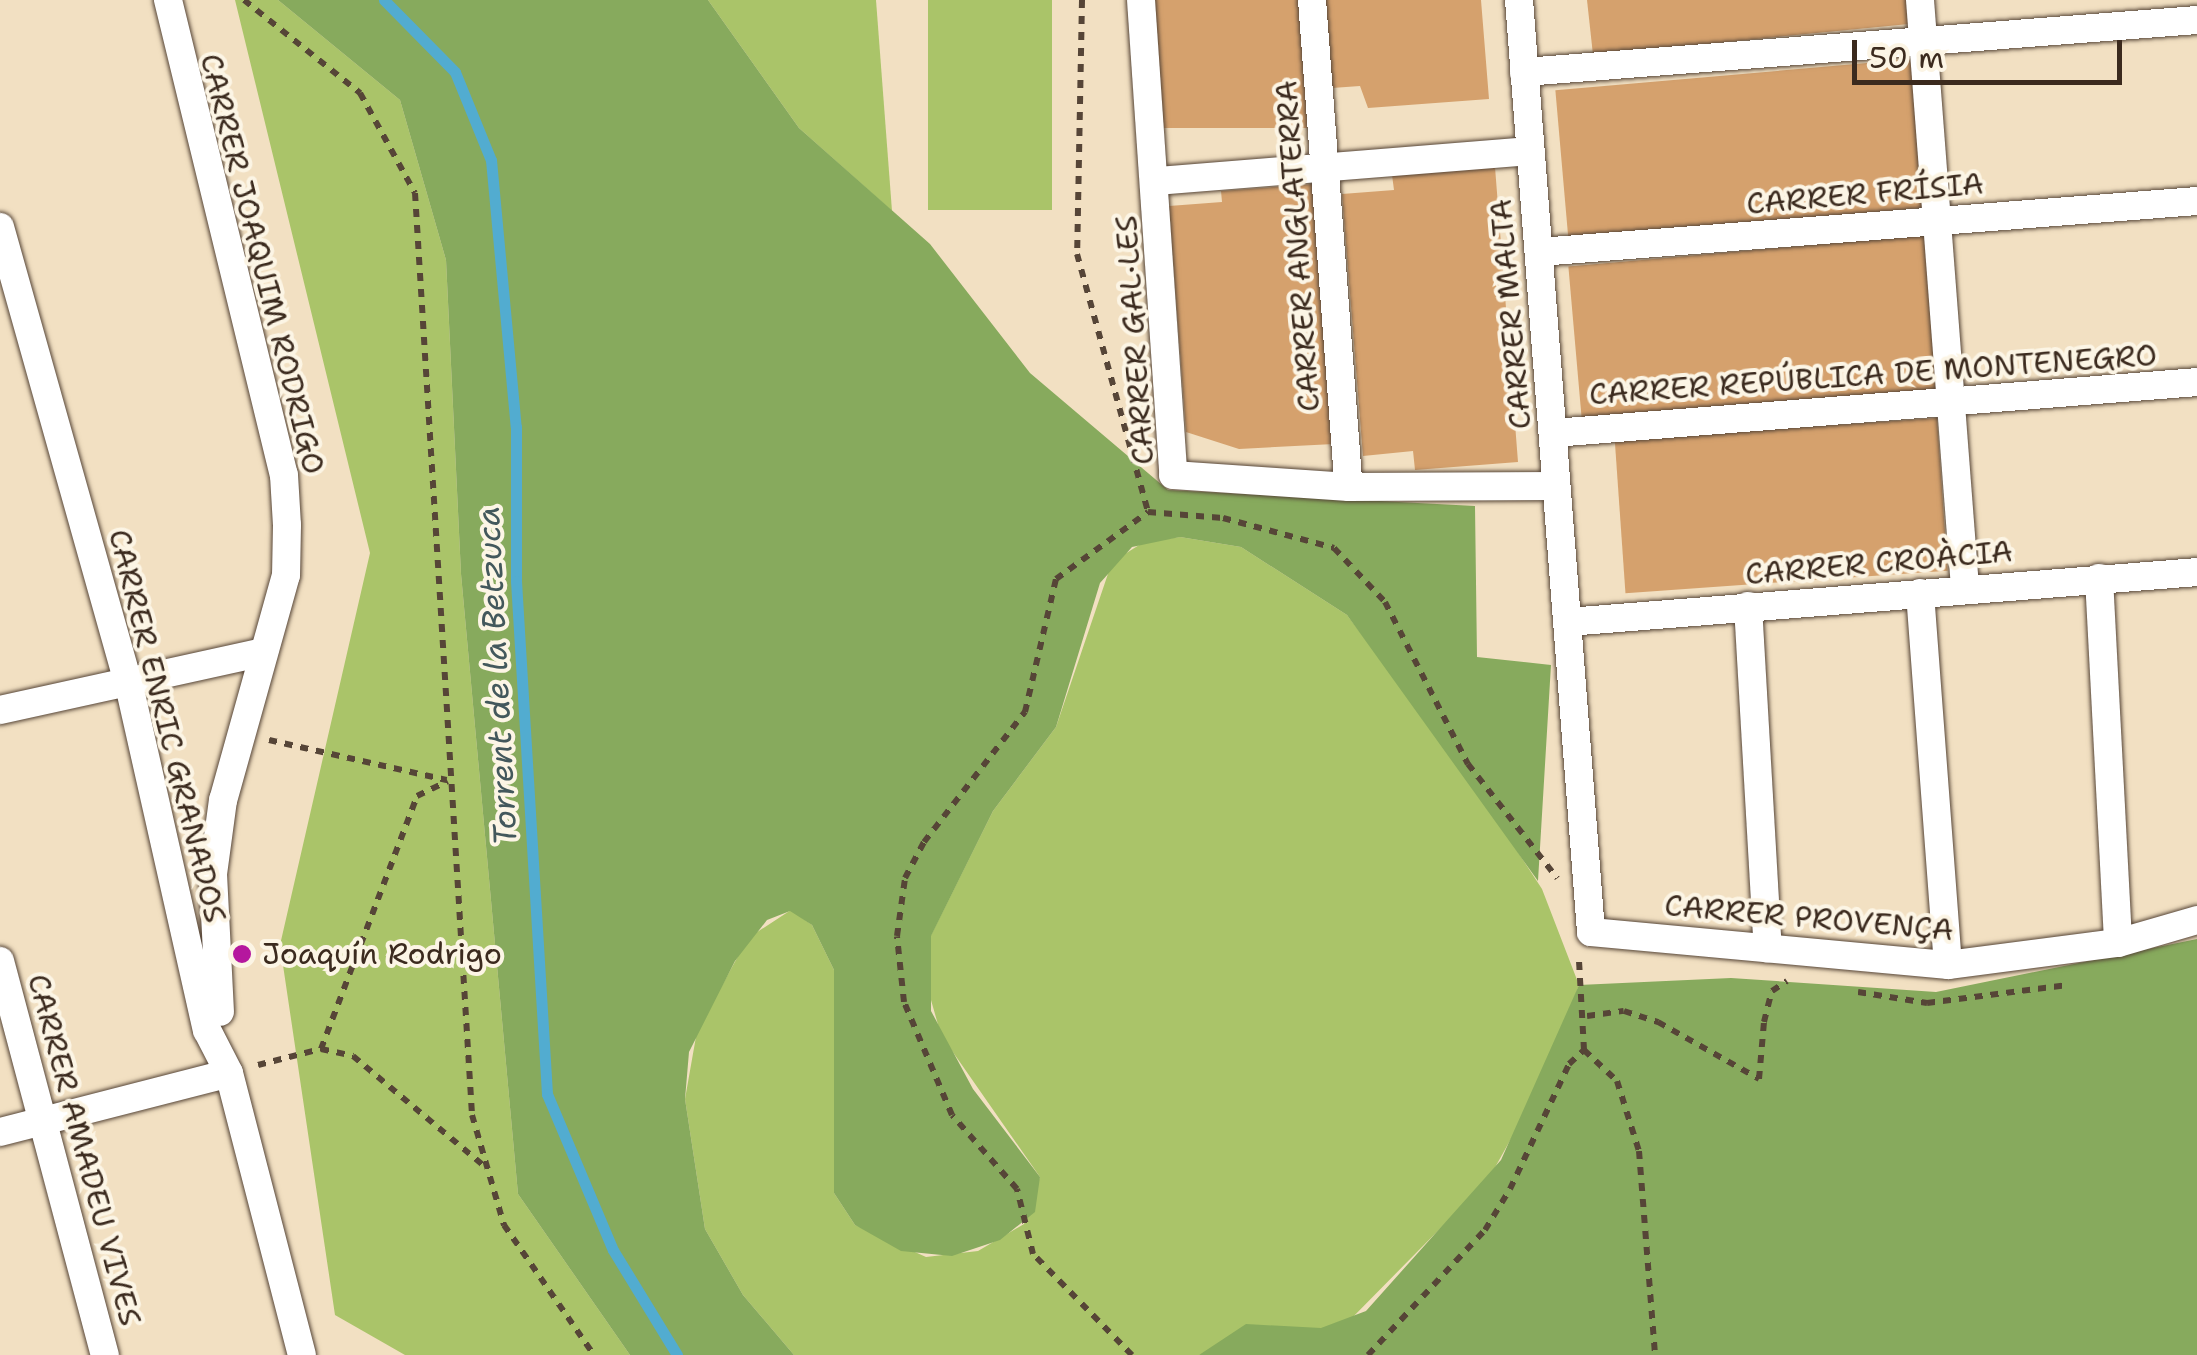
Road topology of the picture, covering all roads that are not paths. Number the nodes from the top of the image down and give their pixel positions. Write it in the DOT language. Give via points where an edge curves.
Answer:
graph roads {
  1 [pos="168,0"];
  2 [pos="1141,0"];
  3 [pos="1312,0"];
  4 [pos="1519,0"];
  5 [pos="1920,0"];
  6 [pos="2197,20"];
  7 [pos="1922,40"];
  8 [pos="1524,72"];
  9 [pos="1529,150"];
  10 [pos="1324,168"];
  11 [pos="1157,181"];
  12 [pos="2197,201"];
  13 [pos="1937,220"];
  14 [pos="0,227"];
  15 [pos="1539,252"];
  16 [pos="2197,382"];
  17 [pos="1952,400"];
  18 [pos="1554,433"];
  19 [pos="1556,486"];
  20 [pos="1348,488"];
  21 [pos="2197,572"];
  22 [pos="2099,578"];
  23 [pos="1965,587"];
  24 [pos="1920,592"];
  25 [pos="1748,606"];
  26 [pos="1568,622"];
  27 [pos="264,652"];
  28 [pos="129,684"];
  29 [pos="0,710"];
  30 [pos="2197,920"];
  31 [pos="1585,941"];
  32 [pos="2118,942"];
  33 [pos="1768,948"];
  34 [pos="0,962"];
  35 [pos="1948,965"];
  36 [pos="229,1072"];
  37 [pos="41,1121"];
  38 [pos="0,1132"];
  39 [pos="104,1355"];
  40 [pos="302,1355"];
  1 -- 27 [label="street, CARRER JOAQUIM RODRIGO" via="284,475 286,575"];
  2 -- 11 [label="street, CARRER GAL·LES"];
  3 -- 10 [label="street, CARRER ANGLATERRA"];
  4 -- 8 [label="street, CARRER MALTA"];
  5 -- 7 [label="street"];
  6 -- 7 [label="street"];
  7 -- 8 [label="street"];
  7 -- 13 [label="street"];
  8 -- 9 [label="street, CARRER MALTA"];
  9 -- 10 [label="street"];
  9 -- 15 [label="street, CARRER MALTA"];
  10 -- 11 [label="street"];
  10 -- 20 [label="street, CARRER ANGLATERRA"];
  11 -- 20 [label="street, CARRER GAL·LES" via="1173,475"];
  12 -- 13 [label="street, CARRER FRÍSIA"];
  13 -- 15 [label="street, CARRER FRÍSIA"];
  13 -- 17 [label="street"];
  14 -- 28 [label="street, CARRER ENRIC GRANADOS"];
  15 -- 18 [label="street, CARRER MALTA"];
  16 -- 17 [label="street, CARRER REPÚBLICA DE MONTENEGRO"];
  17 -- 18 [label="street, CARRER REPÚBLICA DE MONTENEGRO"];
  17 -- 23 [label="street"];
  18 -- 19 [label="street, CARRER MALTA"];
  19 -- 20 [label="street, CARRER GAL·LES"];
  19 -- 26 [label="street, CARRER MALTA"];
  21 -- 22 [label="street, CARRER CROÀCIA"];
  22 -- 23 [label="street, CARRER CROÀCIA"];
  22 -- 32 [label="street"];
  23 -- 24 [label="street, CARRER CROÀCIA"];
  24 -- 25 [label="street, CARRER CROÀCIA"];
  24 -- 35 [label="street"];
  25 -- 26 [label="street, CARRER CROÀCIA"];
  25 -- 33 [label="street"];
  26 -- 31 [label="street, CARRER MALTA"];
  27 -- 28 [label="street"];
  27 -- 36 [label="street, CARRER JOAQUIM RODRIGO" via="237,733 213,874"];
  28 -- 29 [label="street"];
  28 -- 36 [label="street, CARRER ENRIC GRANADOS" via="207,1030"];
  30 -- 32 [label="street, CARRER PROVENÇA"];
  31 -- 33 [label="street, CARRER PROVENÇA"];
  32 -- 35 [label="street, CARRER PROVENÇA"];
  33 -- 35 [label="street, CARRER PROVENÇA"];
  34 -- 37 [label="street, CARRER AMADEU VIVES"];
  36 -- 37 [label="street"];
  36 -- 40 [label="street, CARRER ENRIC GRANADOS"];
  37 -- 38 [label="street"];
  37 -- 39 [label="street, CARRER AMADEU VIVES"];
}
